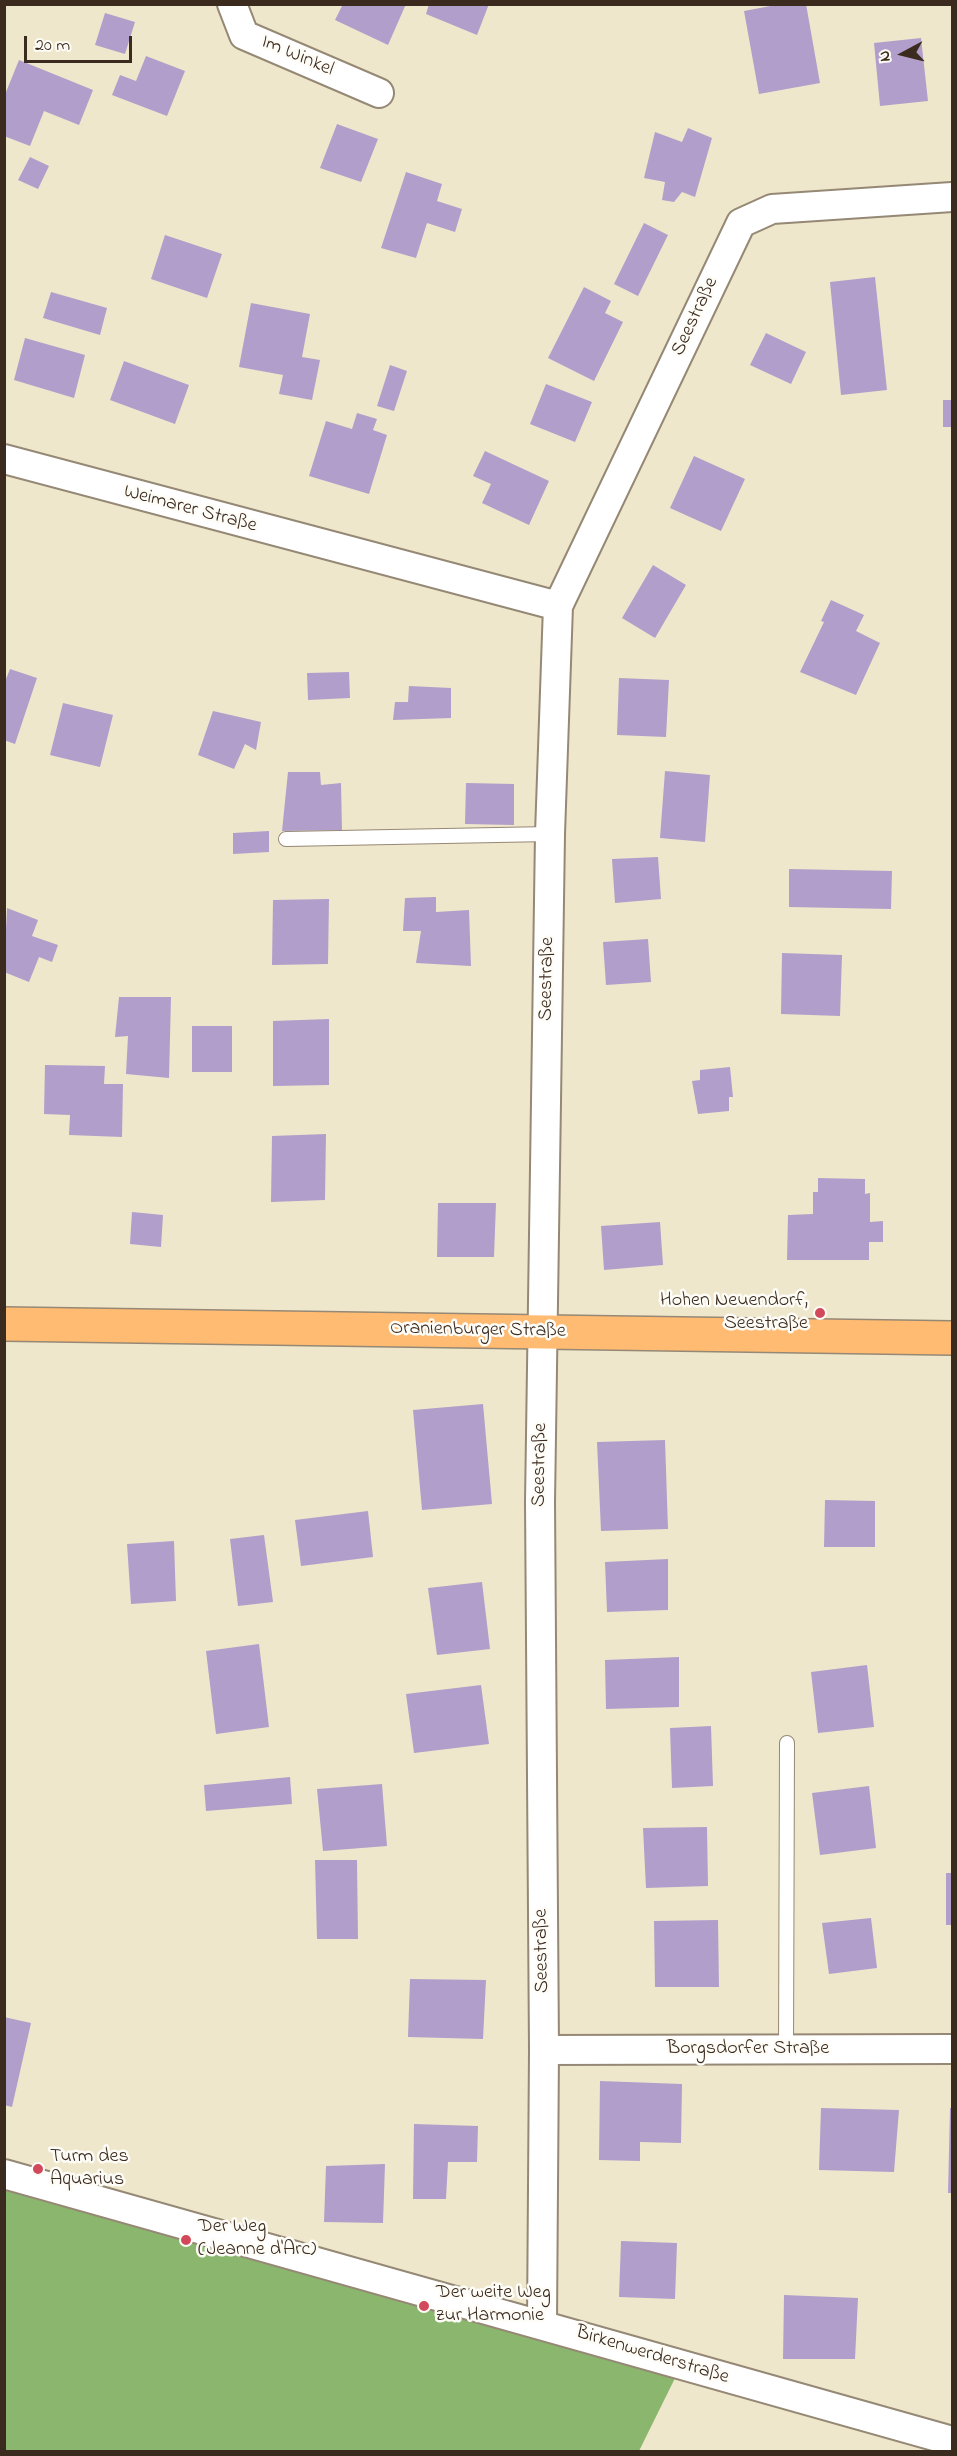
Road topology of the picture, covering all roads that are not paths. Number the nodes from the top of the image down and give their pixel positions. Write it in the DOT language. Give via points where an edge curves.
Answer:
graph roads {
  1 [pos="232,4"];
  2 [pos="379,93"];
  3 [pos="952,197"];
  4 [pos="4,459"];
  5 [pos="558,606"];
  6 [pos="550,834"];
  7 [pos="286,839"];
  8 [pos="4,1323"];
  9 [pos="542,1332"];
  10 [pos="952,1338"];
  11 [pos="787,1743"];
  12 [pos="952,2049"];
  13 [pos="544,2050"];
  14 [pos="786,2051"];
  15 [pos="4,2174"];
  16 [pos="542,2323"];
  17 [pos="952,2441"];
  1 -- 2 [label="street, Im Winkel" via="244,35"];
  3 -- 5 [label="street, Seestraße" via="772,209 741,223"];
  4 -- 5 [label="street, Weimarer Straße"];
  5 -- 6 [label="street, Seestraße"];
  6 -- 7 [label="lane"];
  6 -- 9 [label="street, Seestraße"];
  8 -- 9 [label="main road, Oranienburger Straße"];
  9 -- 10 [label="main road, Oranienburger Straße"];
  9 -- 13 [label="street, Seestraße"];
  11 -- 14 [label="lane"];
  12 -- 14 [label="street, Borgsdorfer Straße"];
  13 -- 14 [label="street, Borgsdorfer Straße"];
  13 -- 16 [label="street, Seestraße"];
  15 -- 16 [label="street, Birkenwerderstraße"];
  16 -- 17 [label="street, Birkenwerderstraße"];
}
